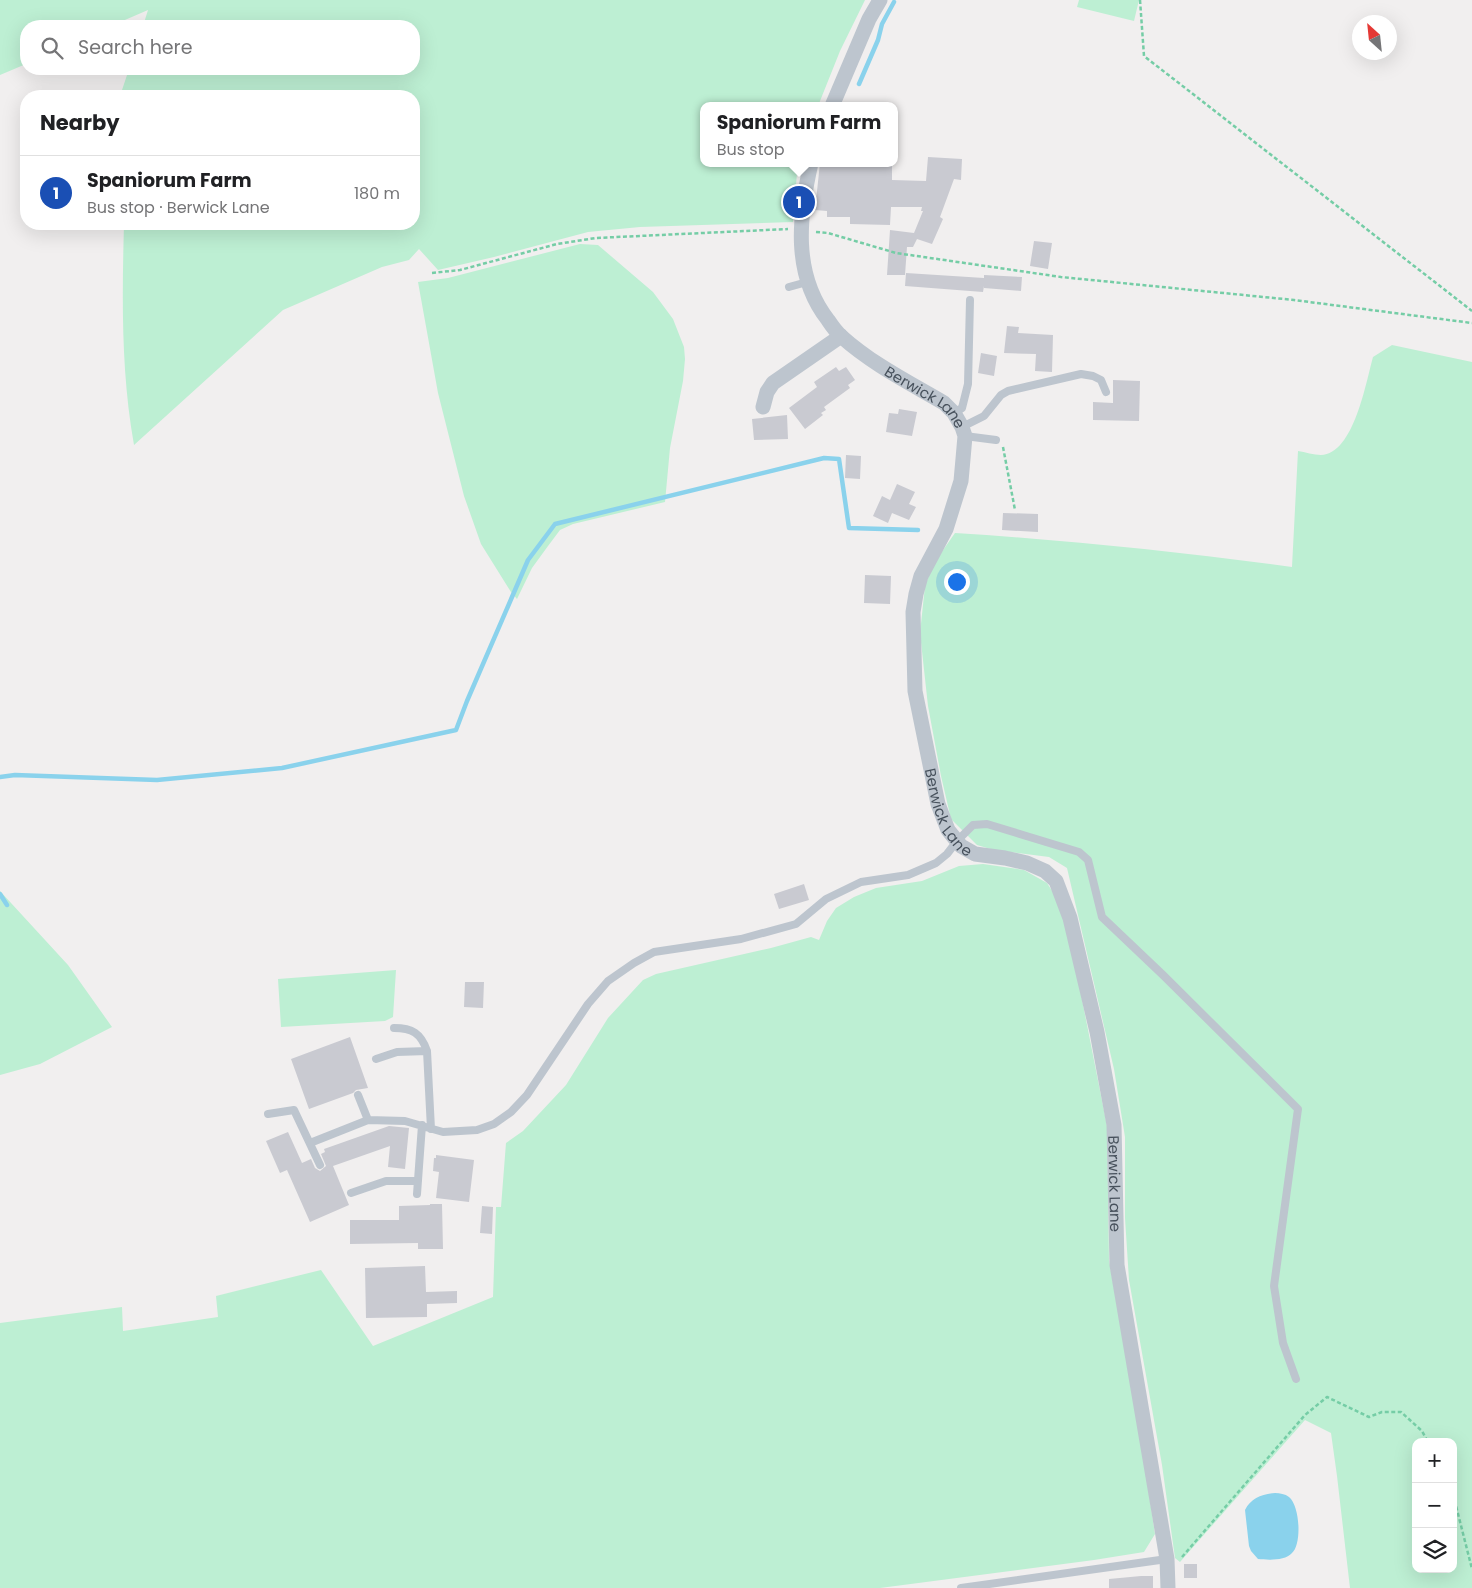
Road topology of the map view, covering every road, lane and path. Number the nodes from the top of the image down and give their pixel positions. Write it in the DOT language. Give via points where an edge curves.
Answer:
graph roads {
  1 [pos="880,0"];
  2 [pos="1140,0"];
  3 [pos="834,102"];
  4 [pos="810,167"];
  5 [pos="800,230"];
  6 [pos="432,273"];
  7 [pos="807,282"];
  8 [pos="789,287"];
  9 [pos="970,300"];
  10 [pos="1472,311"];
  11 [pos="1472,323"];
  12 [pos="841,336"];
  13 [pos="1106,392"];
  14 [pos="763,407"];
  15 [pos="960,426"];
  16 [pos="996,440"];
  17 [pos="1016,510"];
  18 [pos="957,841"];
  19 [pos="394,1028"];
  20 [pos="427,1051"];
  21 [pos="376,1059"];
  22 [pos="358,1095"];
  23 [pos="268,1114"];
  24 [pos="368,1120"];
  25 [pos="422,1125"];
  26 [pos="431,1129"];
  27 [pos="310,1143"];
  28 [pos="320,1165"];
  29 [pos="418,1181"];
  30 [pos="351,1193"];
  31 [pos="417,1194"];
  32 [pos="1296,1379"];
  33 [pos="1426,1438"];
  34 [pos="1457,1510"];
  35 [pos="1472,1569"];
  36 [pos="1168,1573"];
  37 [pos="965,1588"];
  1 -- 3 [label="street"];
  2 -- 10 [label="path" via="1144,56"];
  4 -- 5 [label="street, Berwick Lane"];
  5 -- 6 [label="path" via="596,238 557,244 460,270"];
  5 -- 7 [label="street, Berwick Lane"];
  5 -- 11 [label="path" via="828,233 896,253 1062,277 1294,300"];
  7 -- 8 [label="lane"];
  7 -- 12 [label="street, Berwick Lane" via="821,311"];
  9 -- 15 [label="lane" via="968,384"];
  12 -- 14 [label="street" via="773,382"];
  12 -- 15 [label="street, Berwick Lane" via="864,355 944,403"];
  13 -- 15 [label="lane" via="1101,380 1093,376 1067,376 1008,391 984,416"];
  15 -- 16 [label="lane"];
  15 -- 18 [label="street, Berwick Lane" via="961,482 946,529 921,576 913,612 917,700 938,804 948,830"];
  16 -- 17 [label="path" via="1002,441"];
  18 -- 26 [label="lane" via="936,863 908,875 861,882 826,899 796,924 741,939 654,952 608,981 588,1004 527,1095 511,1112 494,1124 477,1130 444,1132"];
  18 -- 32 [label="lane" via="973,825 987,824 1079,852 1088,860 1102,917 1298,1109 1274,1286 1283,1343"];
  18 -- 36 [label="street, Berwick Lane" via="975,854 1027,863 1045,871 1056,881 1070,918 1097,1032 1114,1125 1117,1265"];
  19 -- 20 [label="lane" via="413,1030"];
  20 -- 21 [label="lane" via="397,1052"];
  20 -- 26 [label="lane"];
  22 -- 24 [label="lane"];
  23 -- 27 [label="lane" via="294,1110"];
  24 -- 25 [label="lane"];
  24 -- 27 [label="lane"];
  25 -- 26 [label="lane"];
  25 -- 29 [label="lane"];
  27 -- 28 [label="lane"];
  29 -- 30 [label="lane" via="386,1180"];
  29 -- 31 [label="lane"];
  33 -- 36 [label="path" via="1422,1430 1401,1412 1382,1412 1369,1417 1327,1397 1305,1415"];
  34 -- 35 [label="path"];
  36 -- 37 [label="lane"];
}
